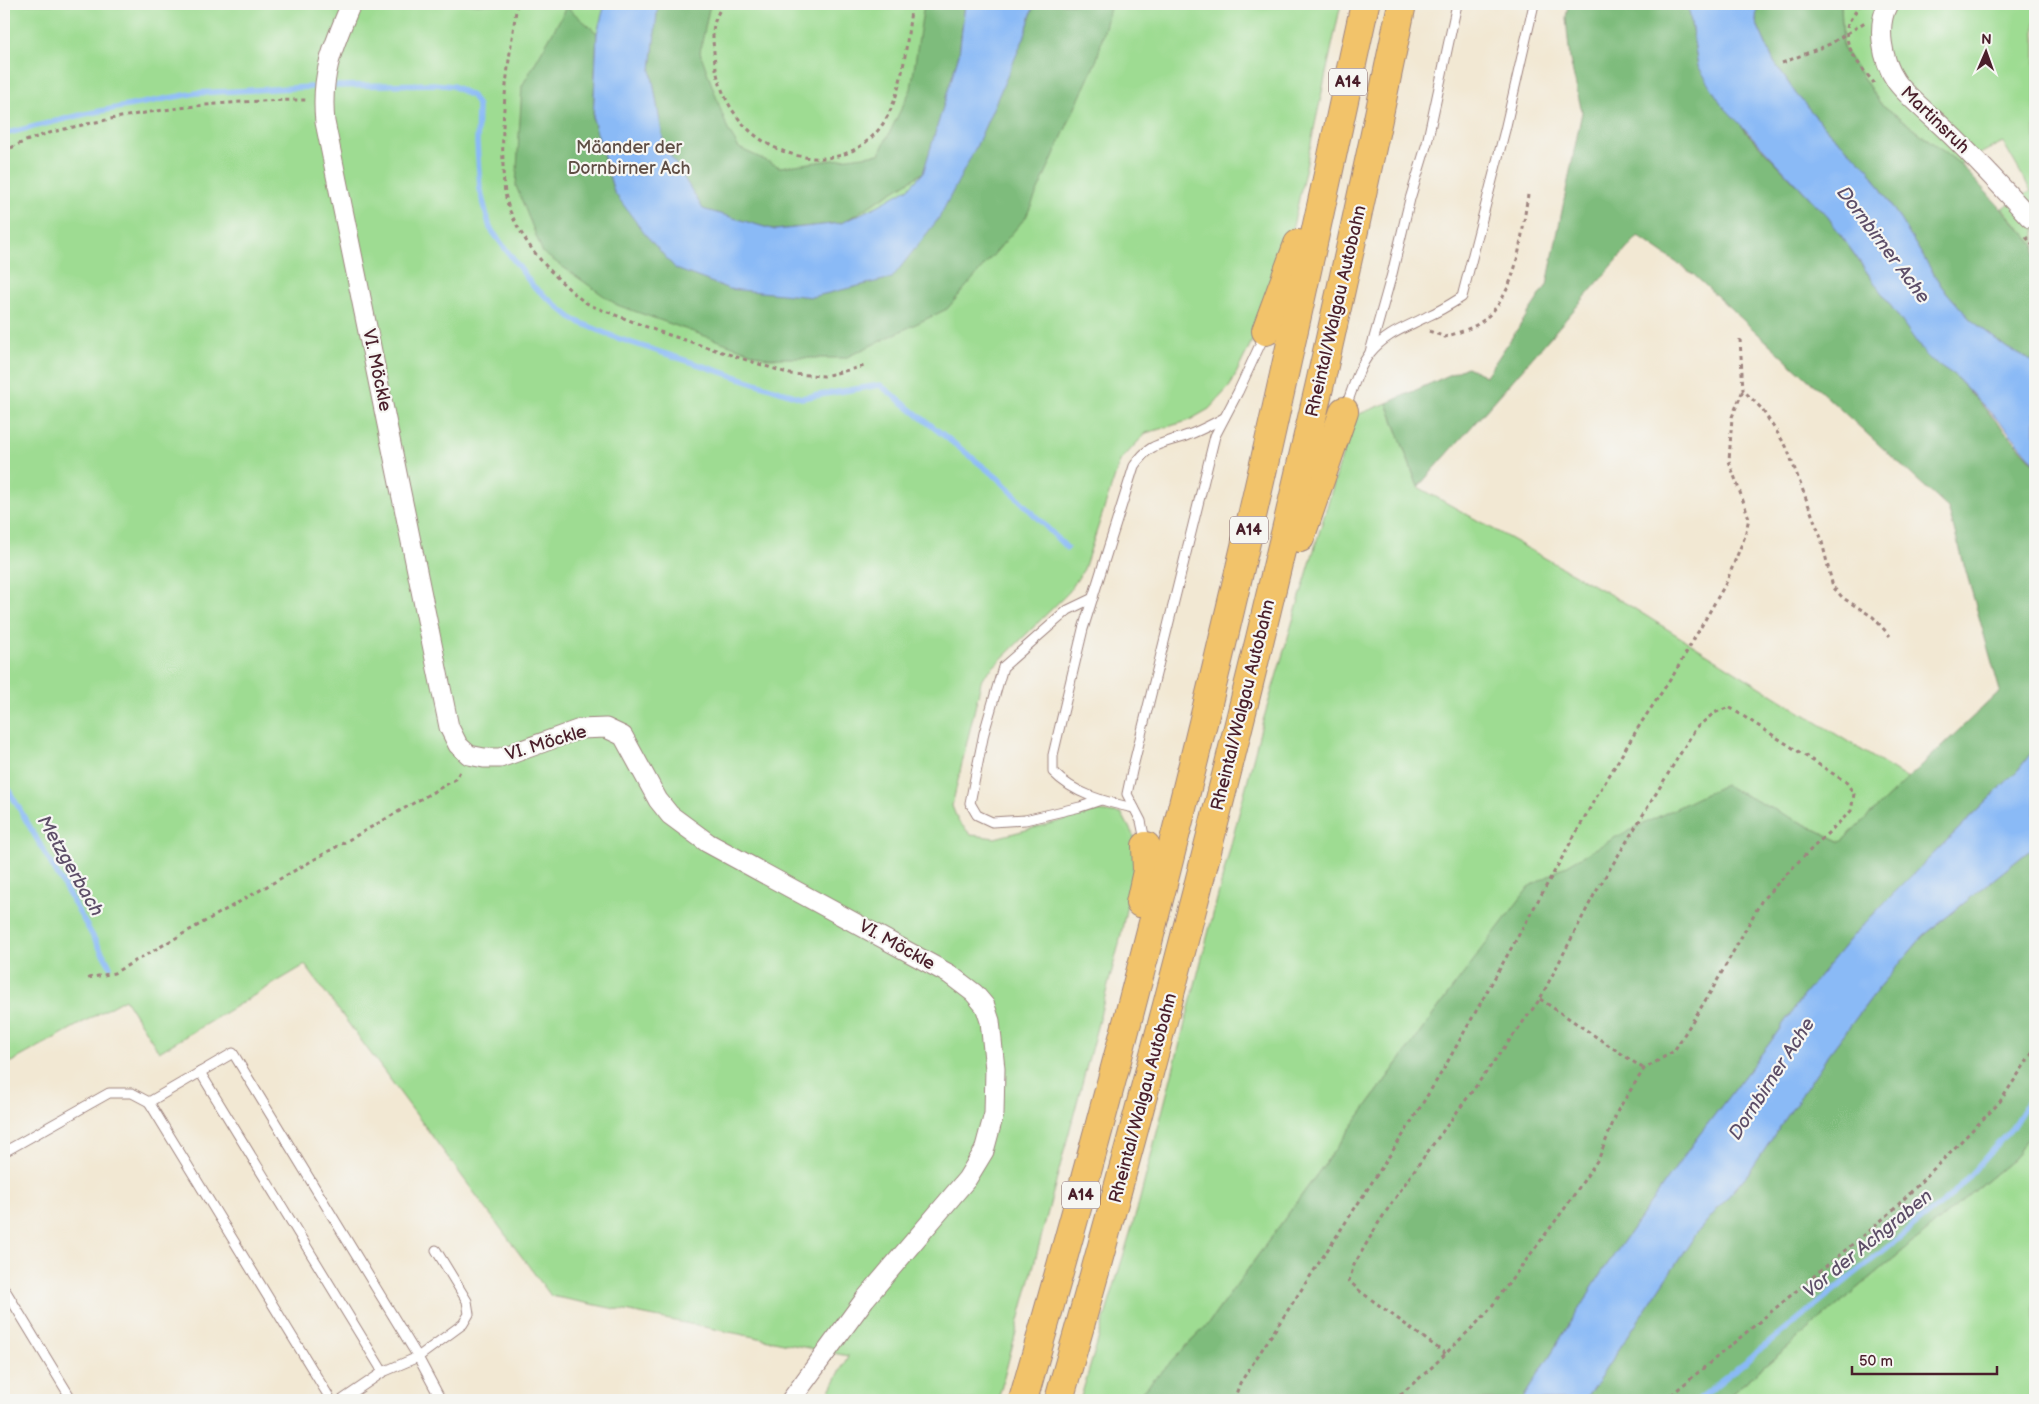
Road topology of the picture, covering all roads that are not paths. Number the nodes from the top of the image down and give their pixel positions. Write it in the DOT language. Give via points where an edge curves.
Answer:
graph roads {
  1 [pos="351,4"];
  2 [pos="1365,4"];
  3 [pos="1402,4"];
  4 [pos="1457,4"];
  5 [pos="1534,4"];
  6 [pos="1886,7"];
  7 [pos="1331,161"];
  8 [pos="2030,218"];
  9 [pos="1266,331"];
  10 [pos="1369,353"];
  11 [pos="1344,411"];
  12 [pos="1224,418"];
  13 [pos="1093,598"];
  14 [pos="1269,600"];
  15 [pos="1101,800"];
  16 [pos="1134,808"];
  17 [pos="1146,846"];
  18 [pos="1135,989"];
  19 [pos="200,1072"];
  20 [pos="149,1102"];
  21 [pos="4,1152"];
  22 [pos="436,1250"];
  23 [pos="4,1288"];
  24 [pos="418,1356"];
  25 [pos="383,1372"];
  26 [pos="72,1400"];
  27 [pos="331,1400"];
  28 [pos="342,1400"];
  29 [pos="441,1400"];
  30 [pos="791,1400"];
  31 [pos="1023,1400"];
  32 [pos="1059,1400"];
  1 -- 30 [label="street, VI. Möckle" via="325,76 325,122 449,727 458,745 469,755 500,758 580,729 606,728 623,736 658,800 688,830 949,974 974,993 990,1021 995,1069 994,1114 984,1151 967,1179 866,1299"];
  2 -- 7 [label="highway, Rheintal/Walgau Autobahn / A14"];
  3 -- 14 [label="highway, Rheintal/Walgau Autobahn / A14" via="1368,169"];
  4 -- 10 [label="lane" via="1427,143"];
  5 -- 10 [label="lane" via="1462,298 1399,329"];
  6 -- 8 [label="street, Martinsruh" via="1882,44 1897,82"];
  7 -- 9 [label="highway"];
  7 -- 18 [label="highway, Rheintal/Walgau Autobahn / A14" via="1240,569"];
  9 -- 12 [label="lane"];
  10 -- 11 [label="lane"];
  11 -- 14 [label="highway" via="1302,531 1290,580"];
  12 -- 13 [label="lane" via="1143,453 1134,466"];
  12 -- 16 [label="lane" via="1215,436 1200,490 1132,771 1127,794"];
  13 -- 15 [label="lane" via="1082,630 1053,755 1053,772 1064,782"];
  13 -- 15 [label="lane" via="1068,610 1003,667 984,733 970,803 977,816 992,822 1025,820"];
  14 -- 32 [label="highway, Rheintal/Walgau Autobahn / A14" via="1164,1022"];
  15 -- 16 [label="lane"];
  16 -- 17 [label="lane" via="1141,821"];
  17 -- 18 [label="highway" via="1146,871 1133,938"];
  18 -- 31 [label="highway, Rheintal/Walgau Autobahn / A14" via="1068,1245"];
  19 -- 20 [label="lane"];
  19 -- 24 [label="lane" via="233,1053"];
  19 -- 25 [label="lane"];
  20 -- 21 [label="lane" via="132,1093 110,1093"];
  20 -- 27 [label="lane"];
  22 -- 24 [label="lane" via="467,1301 470,1314 463,1324"];
  23 -- 26 [label="lane"];
  24 -- 25 [label="lane"];
  24 -- 29 [label="lane"];
  25 -- 28 [label="lane"];
}
